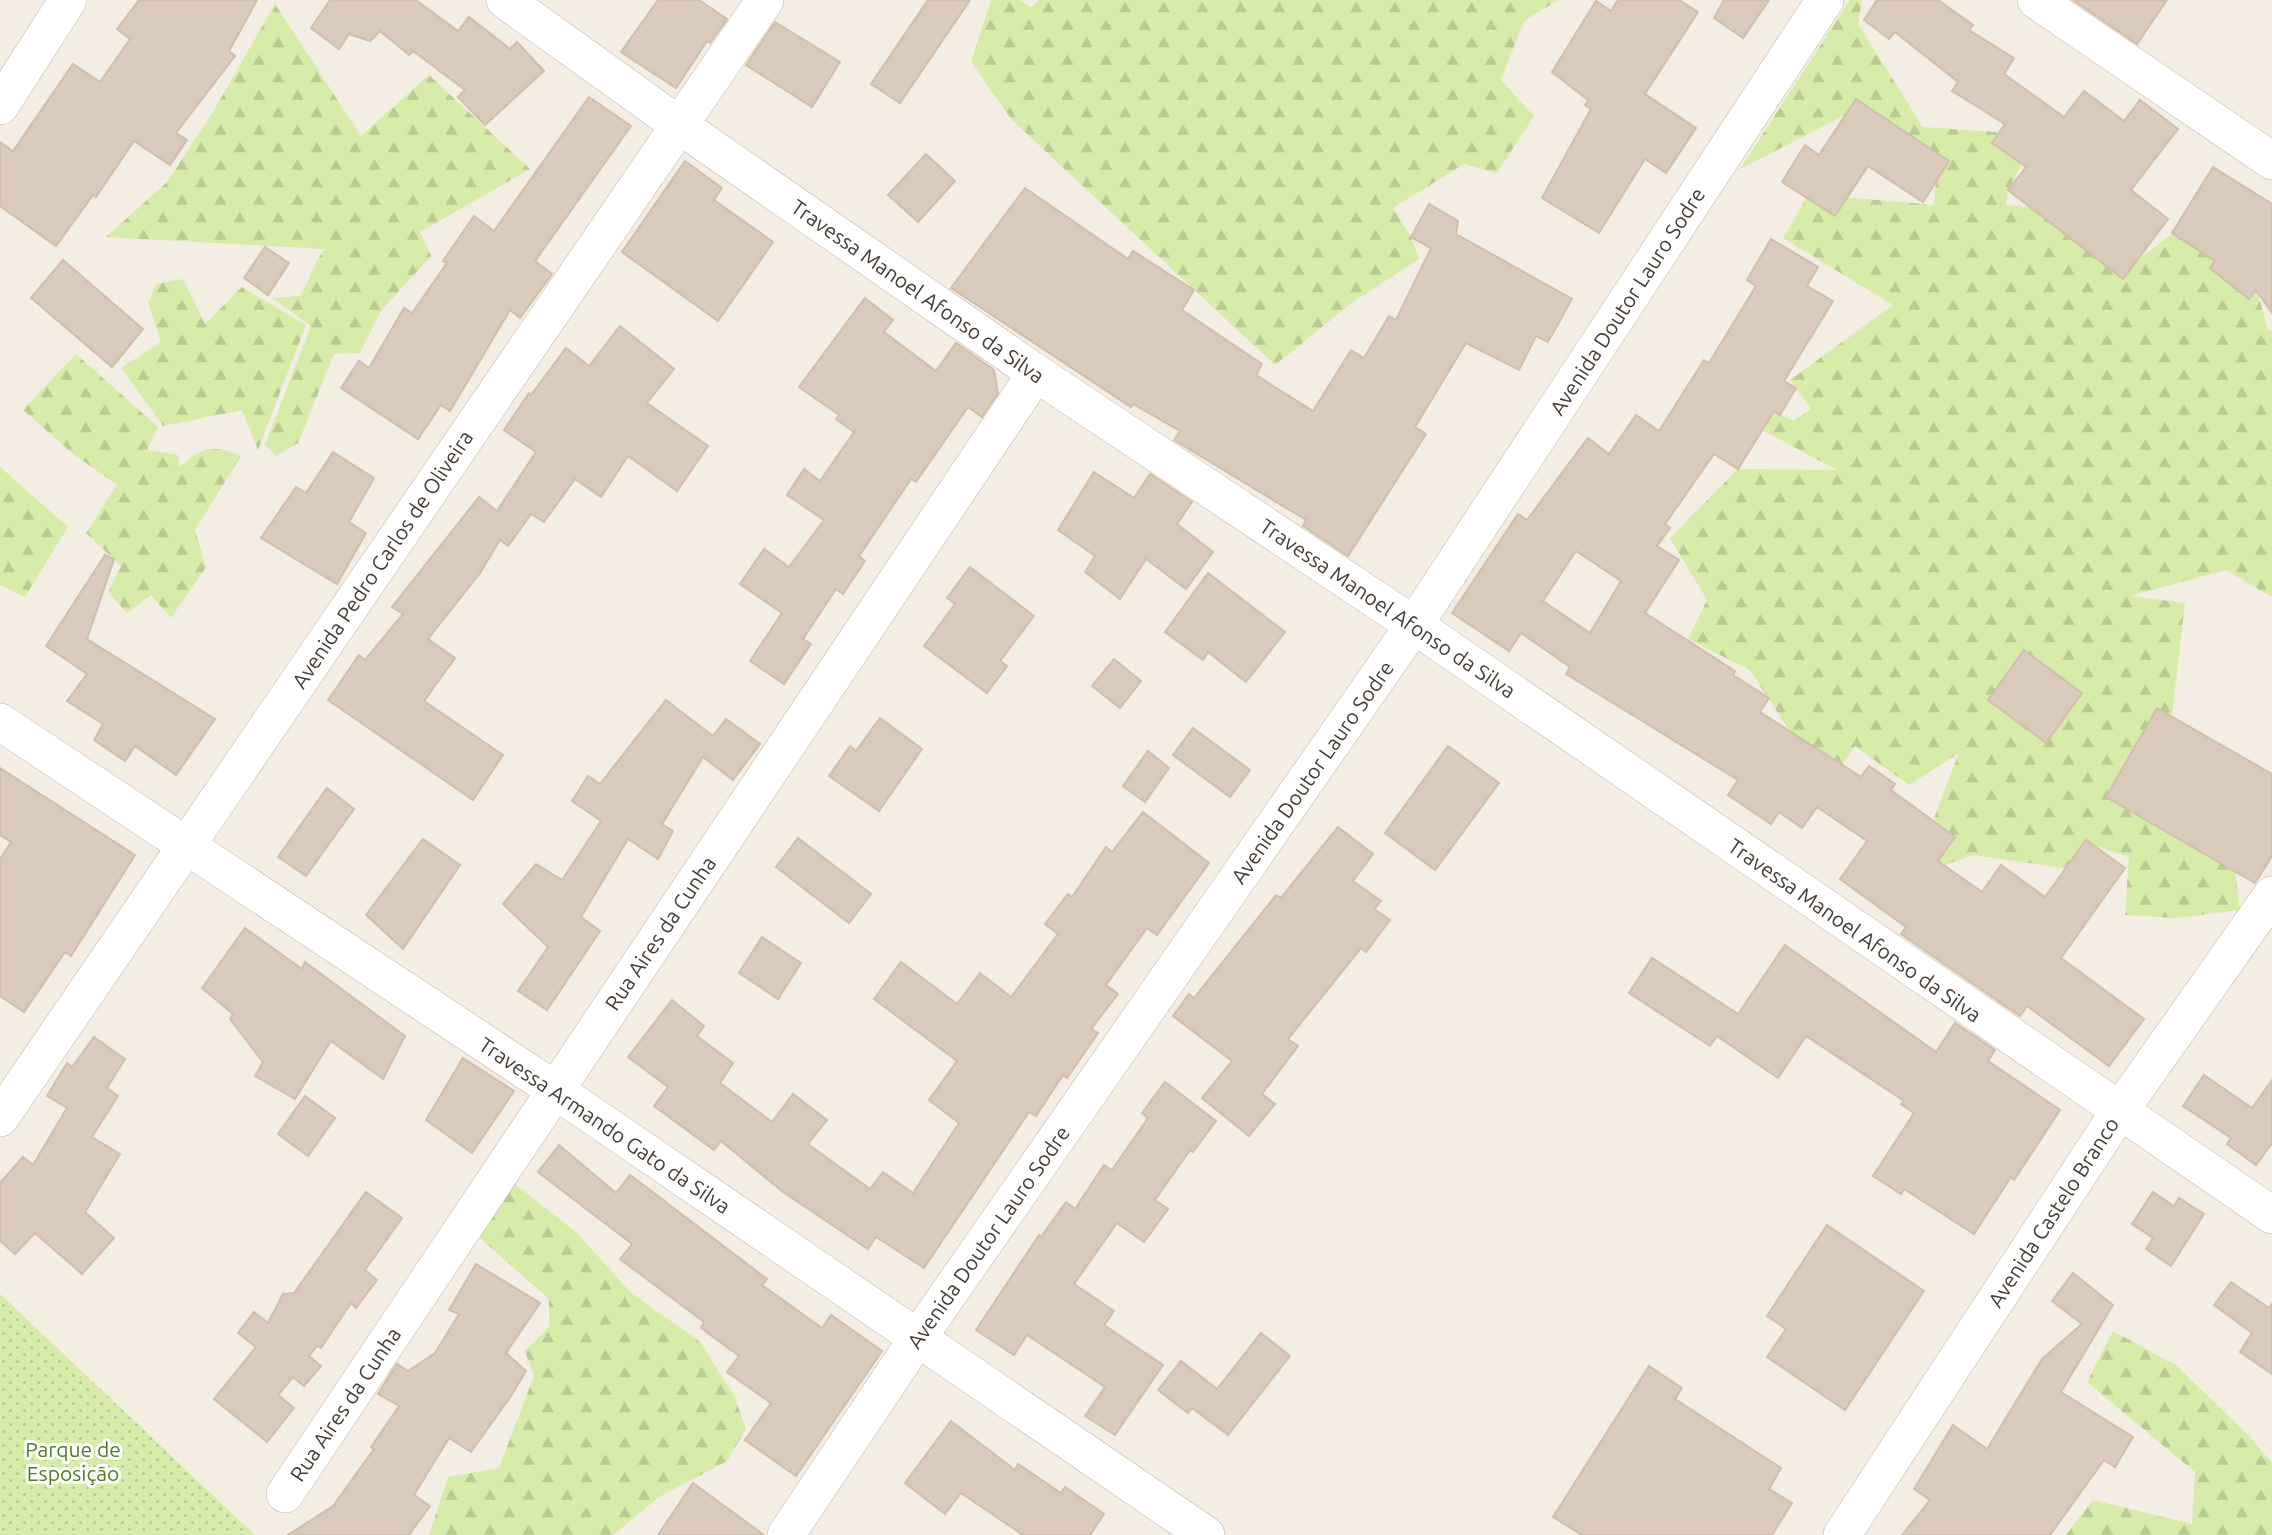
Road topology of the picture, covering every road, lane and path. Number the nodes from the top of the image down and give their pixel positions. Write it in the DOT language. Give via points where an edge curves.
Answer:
graph roads {
  1 [pos="68,0"];
  2 [pos="505,0"];
  3 [pos="765,0"];
  4 [pos="1825,0"];
  5 [pos="2036,0"];
  6 [pos="0,106"];
  7 [pos="679,125"];
  8 [pos="2272,161"];
  9 [pos="1036,373"];
  10 [pos="1414,625"];
  11 [pos="0,722"];
  12 [pos="185,844"];
  13 [pos="2272,895"];
  14 [pos="555,1090"];
  15 [pos="2119,1112"];
  16 [pos="0,1118"];
  17 [pos="2272,1215"];
  18 [pos="917,1339"];
  19 [pos="285,1493"];
  20 [pos="786,1535"];
  21 [pos="1206,1535"];
  22 [pos="1842,1535"];
  1 -- 6 [label="street"];
  2 -- 7 [label="street, Travessa Manoel Afonso da Silva"];
  3 -- 7 [label="street, Avenida Pedro Carlos de Oliveira"];
  4 -- 10 [label="street, Avenida Doutor Lauro Sodre"];
  5 -- 8 [label="street"];
  7 -- 9 [label="street, Travessa Manoel Afonso da Silva"];
  7 -- 12 [label="street, Avenida Pedro Carlos de Oliveira"];
  9 -- 10 [label="street, Travessa Manoel Afonso da Silva"];
  9 -- 14 [label="street, Rua Aires da Cunha"];
  10 -- 15 [label="street, Travessa Manoel Afonso da Silva"];
  10 -- 18 [label="street, Avenida Doutor Lauro Sodre"];
  11 -- 12 [label="street, Travessa Armando Gato da Silva"];
  12 -- 14 [label="street, Travessa Armando Gato da Silva"];
  12 -- 16 [label="street, Avenida Pedro Carlos de Oliveira"];
  13 -- 15 [label="street, Avenida Castelo Branco"];
  14 -- 18 [label="street, Travessa Armando Gato da Silva"];
  14 -- 19 [label="street, Rua Aires da Cunha"];
  15 -- 17 [label="street, Travessa Manoel Afonso da Silva"];
  15 -- 22 [label="street, Avenida Castelo Branco"];
  18 -- 20 [label="street, Avenida Doutor Lauro Sodre"];
  18 -- 21 [label="street, Travessa Armando Gato da Silva"];
}
